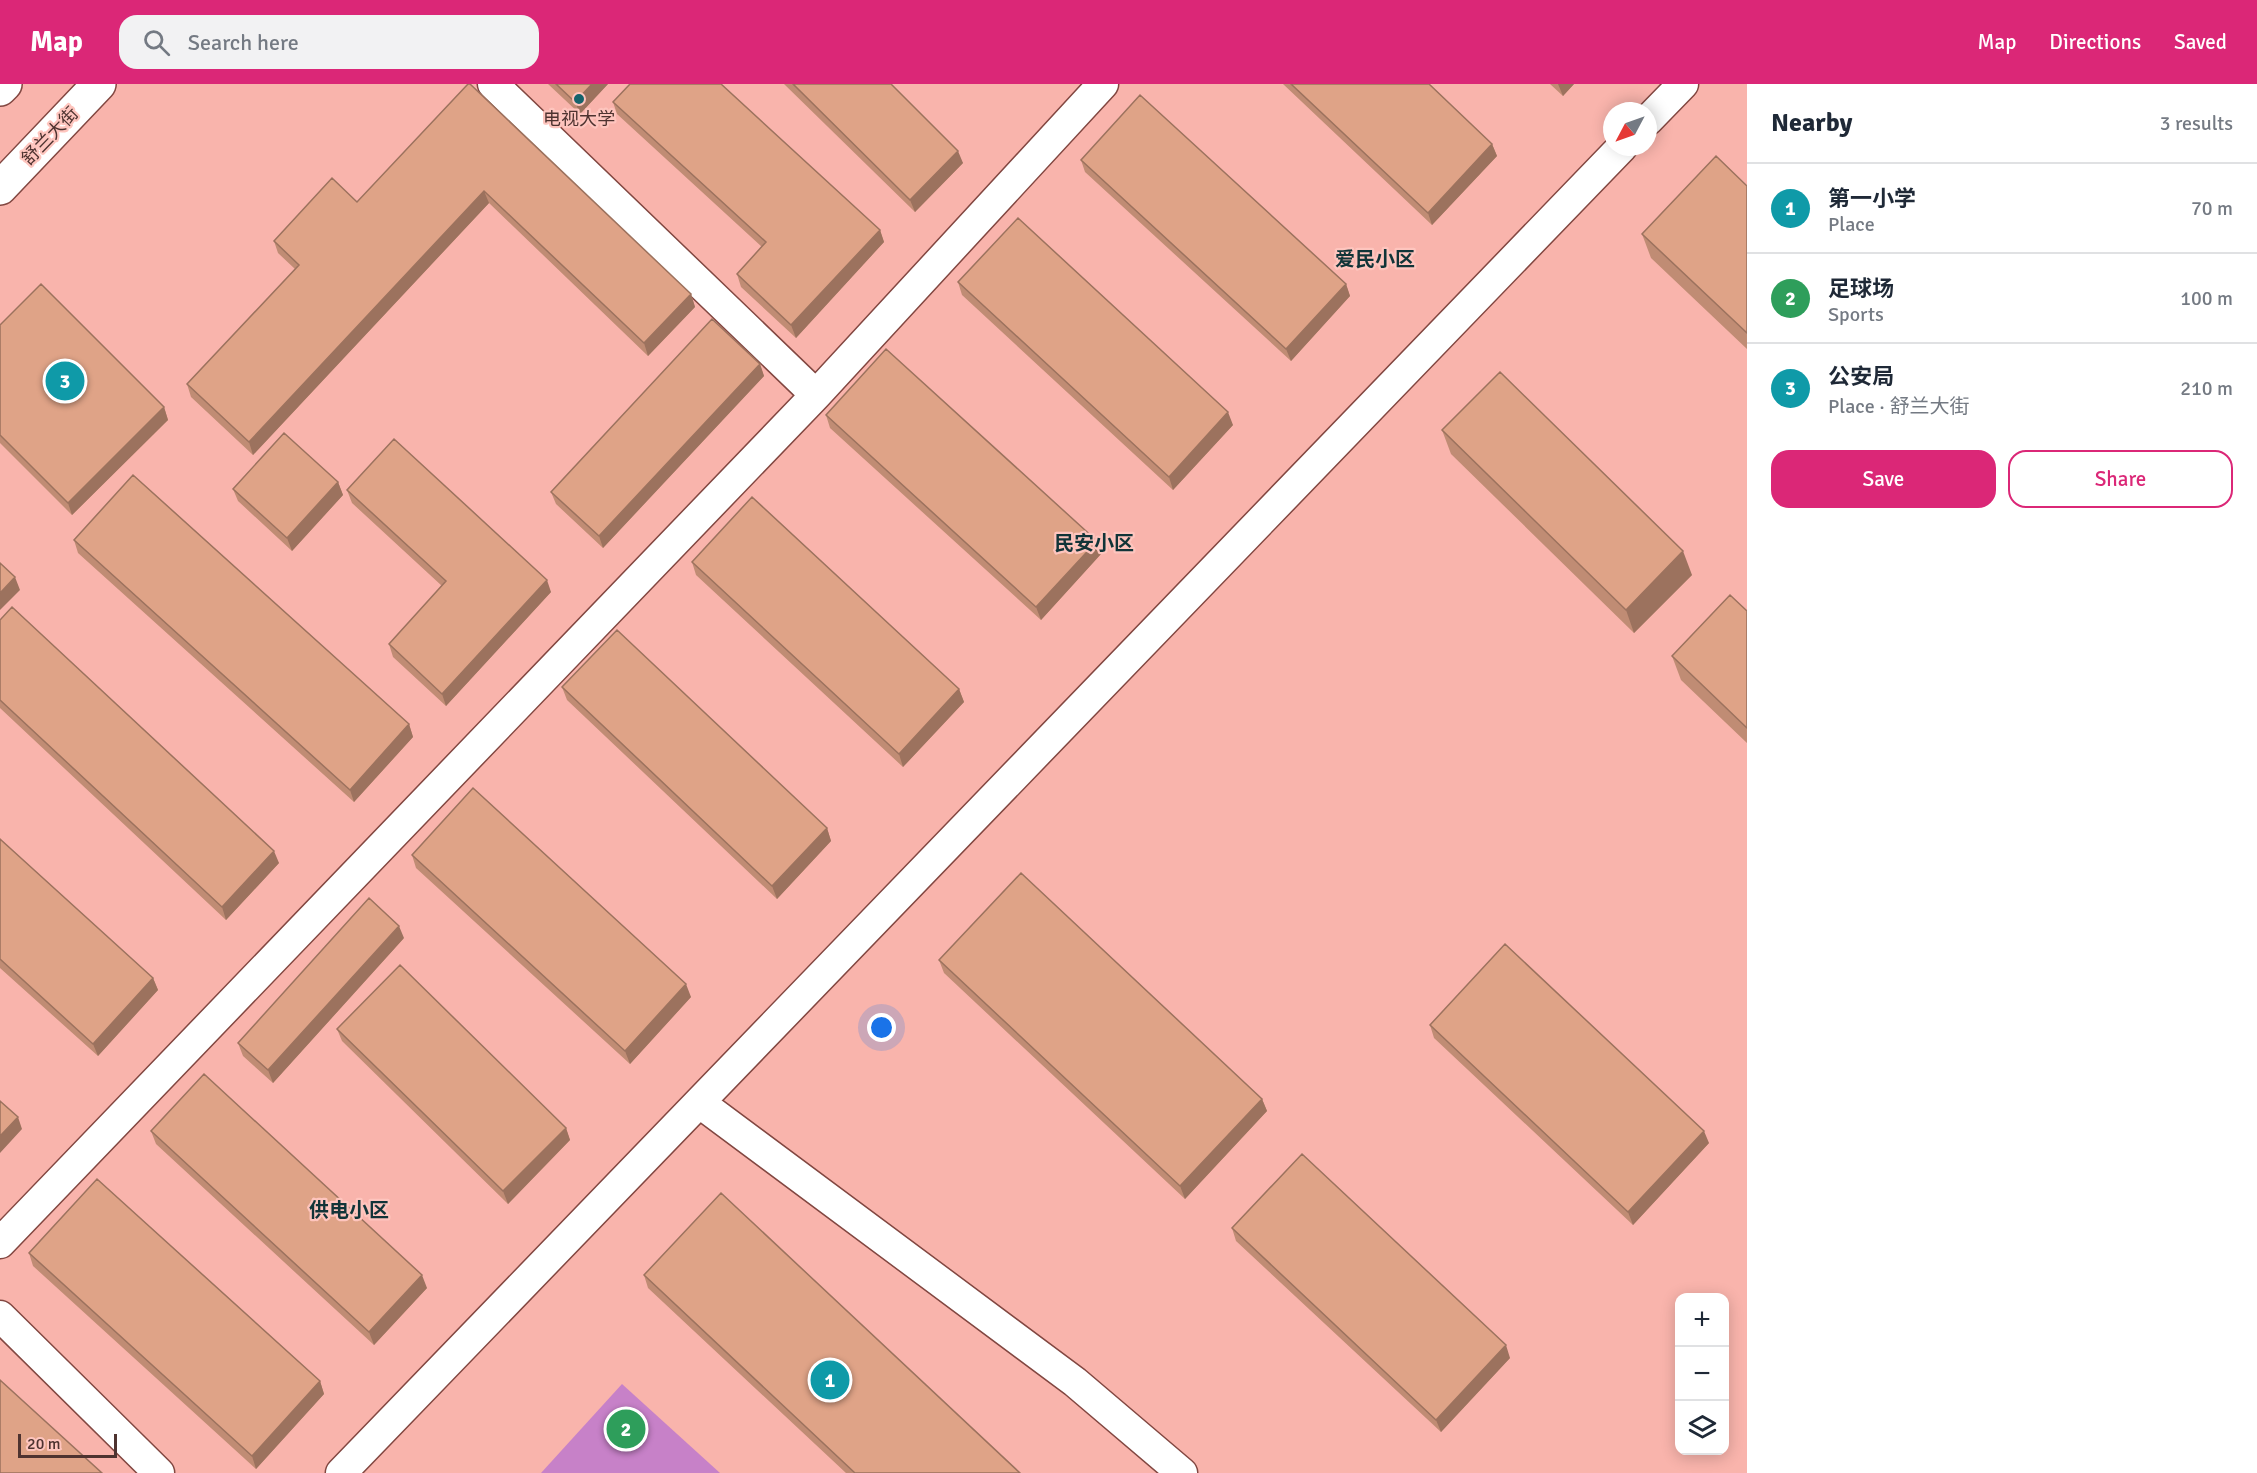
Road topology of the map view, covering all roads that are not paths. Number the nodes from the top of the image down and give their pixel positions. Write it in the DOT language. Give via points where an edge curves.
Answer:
graph roads {
  1 [pos="5,84"];
  2 [pos="99,84"];
  3 [pos="493,84"];
  4 [pos="1103,84"];
  5 [pos="1683,84"];
  6 [pos="0,89"];
  7 [pos="1657,111"];
  8 [pos="1613,156"];
  9 [pos="0,188"];
  10 [pos="816,395"];
  11 [pos="700,1103"];
  12 [pos="0,1243"];
  13 [pos="0,1317"];
  14 [pos="159,1473"];
  15 [pos="342,1473"];
  16 [pos="1182,1473"];
  1 -- 6 [label="main road"];
  2 -- 9 [label="main road, 舒兰大街"];
  3 -- 10 [label="street"];
  4 -- 10 [label="street"];
  5 -- 7 [label="street"];
  8 -- 11 [label="street"];
  10 -- 12 [label="street"];
  11 -- 15 [label="street"];
  11 -- 16 [label="street" via="1075,1382"];
  13 -- 14 [label="street"];
}
